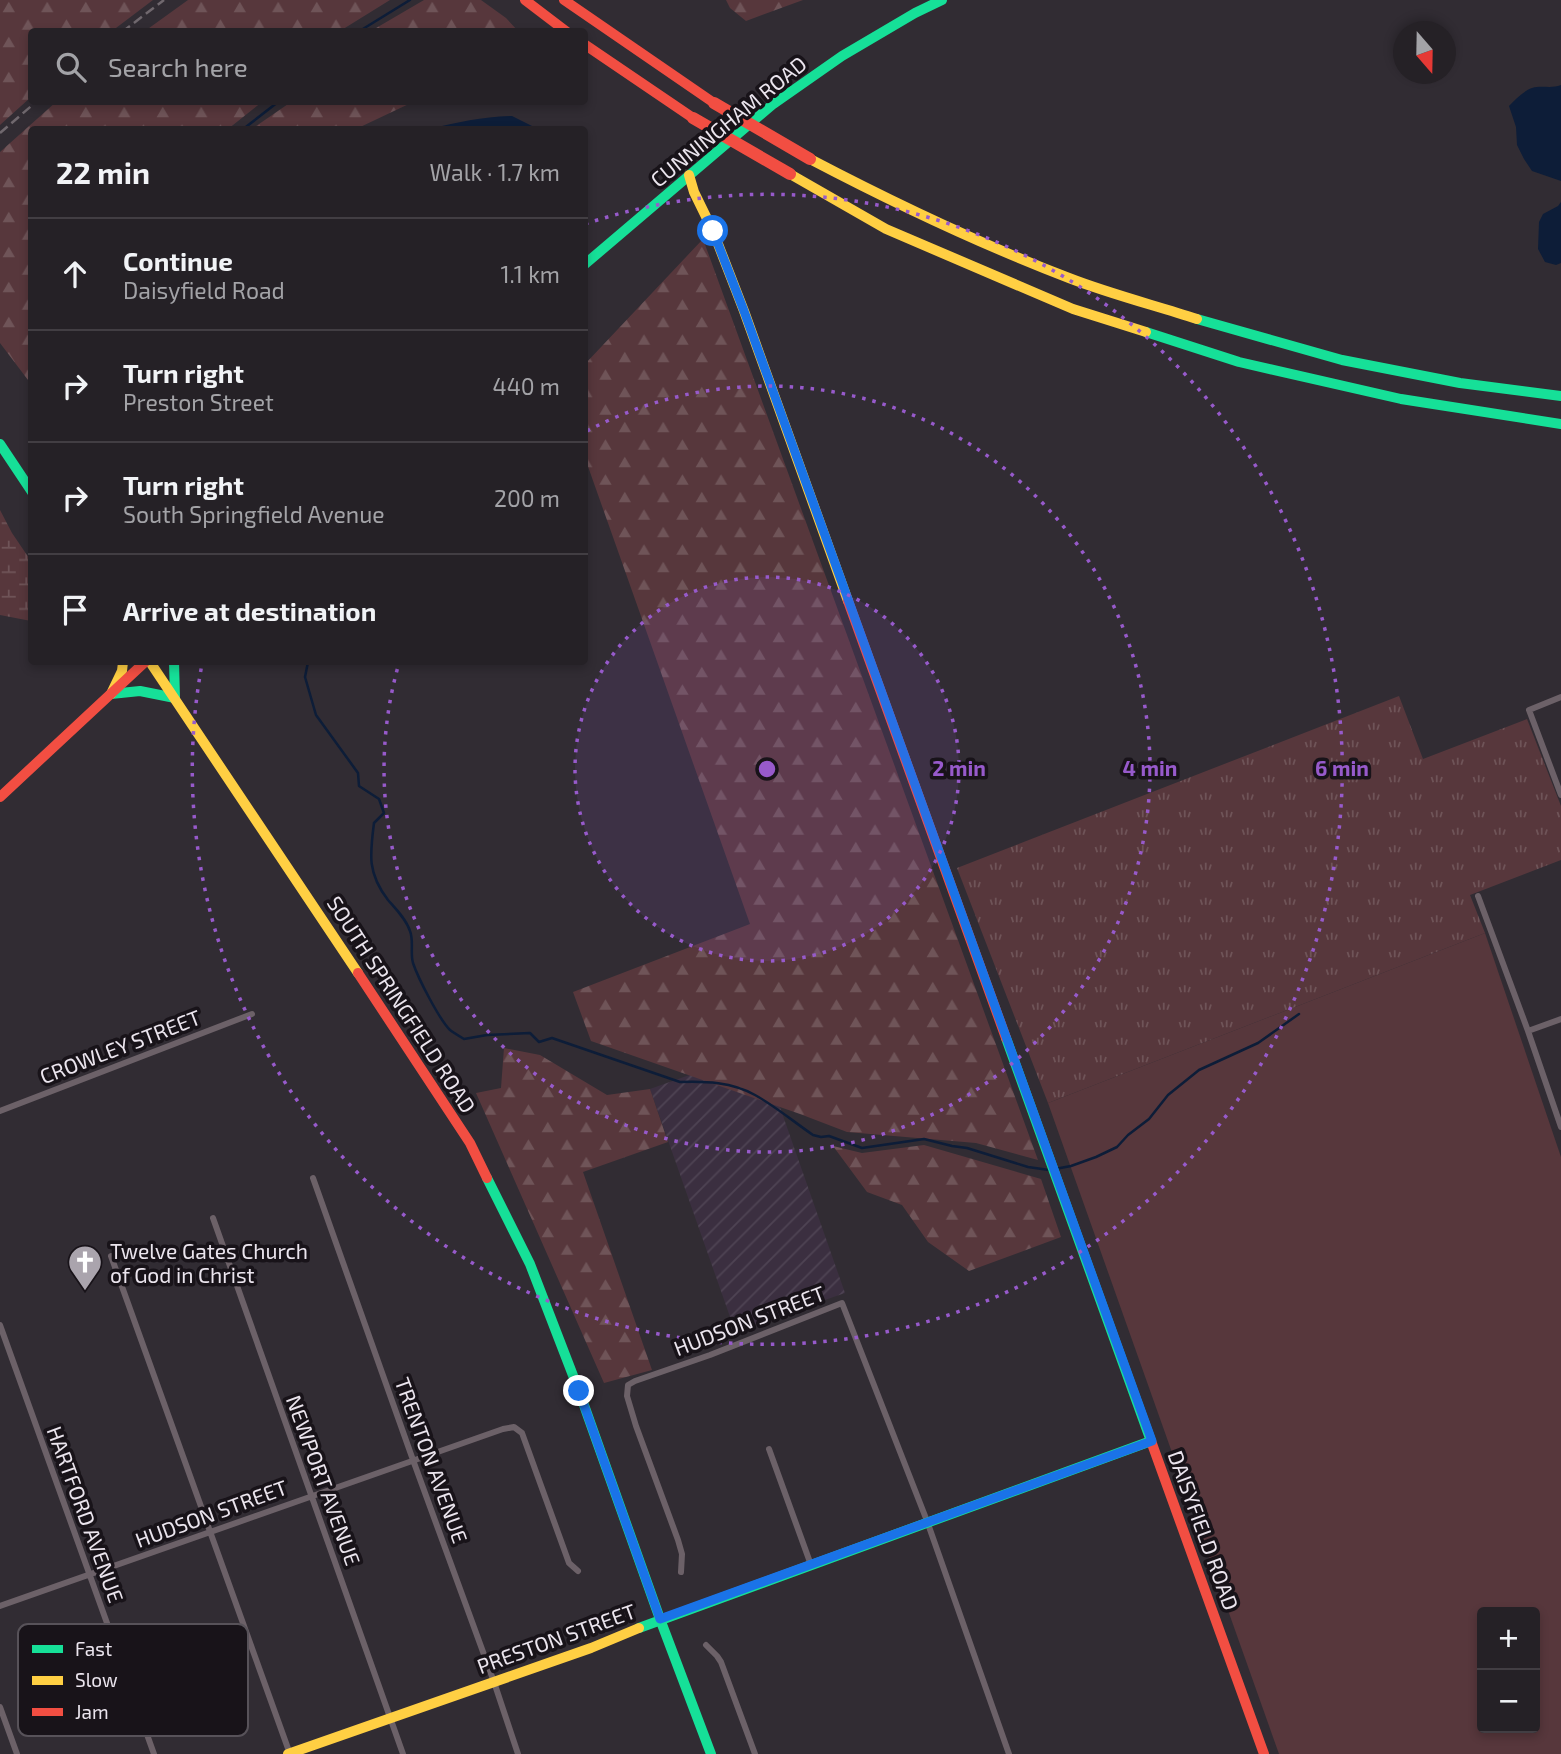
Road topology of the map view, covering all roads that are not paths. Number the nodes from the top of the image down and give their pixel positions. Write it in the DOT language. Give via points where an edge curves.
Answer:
graph roads {
  1 [pos="525,0"];
  2 [pos="564,0"];
  3 [pos="942,0"];
  4 [pos="562,28"];
  5 [pos="588,47"];
  6 [pos="689,174"];
  7 [pos="588,262"];
  8 [pos="1561,396"];
  9 [pos="1561,424"];
  10 [pos="0,444"];
  11 [pos="28,486"];
  12 [pos="123,665"];
  13 [pos="145,665"];
  14 [pos="150,665"];
  15 [pos="174,665"];
  16 [pos="111,694"];
  17 [pos="1561,697"];
  18 [pos="175,698"];
  19 [pos="1561,795"];
  20 [pos="0,797"];
  21 [pos="1478,896"];
  22 [pos="252,1014"];
  23 [pos="1561,1019"];
  24 [pos="1528,1031"];
  25 [pos="0,1111"];
  26 [pos="1561,1127"];
  27 [pos="313,1178"];
  28 [pos="212,1218"];
  29 [pos="111,1256"];
  30 [pos="0,1325"];
  31 [pos="1152,1441"];
  32 [pos="769,1449"];
  33 [pos="413,1460"];
  34 [pos="311,1496"];
  35 [pos="928,1521"];
  36 [pos="210,1532"];
  37 [pos="811,1565"];
  38 [pos="578,1571"];
  39 [pos="681,1572"];
  40 [pos="89,1575"];
  41 [pos="0,1606"];
  42 [pos="660,1619"];
  43 [pos="107,1624"];
  44 [pos="243,1624"];
  45 [pos="248,1637"];
  46 [pos="706,1646"];
  47 [pos="494,1682"];
  48 [pos="0,1707"];
  49 [pos="391,1718"];
  50 [pos="147,1736"];
  51 [pos="17,1754"];
  52 [pos="154,1754"];
  53 [pos="290,1754"];
  54 [pos="403,1754"];
  55 [pos="518,1754"];
  56 [pos="711,1754"];
  57 [pos="755,1754"];
  58 [pos="1009,1754"];
  59 [pos="1264,1754"];
  1 -- 4 [label="main road"];
  2 -- 8 [label="main road, bridge" via="714,103 810,159 965,235 1085,284 1342,360 1460,383"];
  3 -- 6 [label="main road, CUNNINGHAM ROAD" via="842,56 772,105"];
  5 -- 9 [label="main road, bridge" via="693,118 886,229 1086,313 1239,362 1401,399"];
  6 -- 7 [label="main road, CUNNINGHAM ROAD"];
  6 -- 31 [label="main road, DAISYFIELD ROAD" via="744,311"];
  10 -- 11 [label="main road"];
  12 -- 16 [label="main road"];
  13 -- 16 [label="main road"];
  14 -- 18 [label="main road, SOUTH SPRINGFIELD ROAD"];
  15 -- 18 [label="main road"];
  16 -- 18 [label="main road" via="140,691"];
  16 -- 20 [label="main road"];
  17 -- 19 [label="street" via="1529,710"];
  18 -- 42 [label="main road, SOUTH SPRINGFIELD ROAD" via="470,1143 530,1264"];
  21 -- 24 [label="street"];
  22 -- 25 [label="street, CROWLEY STREET"];
  23 -- 24 [label="street"];
  24 -- 26 [label="street"];
  27 -- 33 [label="street, TRENTON AVENUE"];
  28 -- 34 [label="street, NEWPORT AVENUE"];
  29 -- 36 [label="street"];
  30 -- 40 [label="street, HARTFORD AVENUE"];
  31 -- 35 [label="main road, PRESTON STREET"];
  31 -- 59 [label="main road, DAISYFIELD ROAD"];
  32 -- 37 [label="street"];
  33 -- 34 [label="street, HUDSON STREET"];
  33 -- 38 [label="street, HUDSON STREET" via="514,1427 522,1433 569,1563"];
  33 -- 47 [label="street, TRENTON AVENUE"];
  34 -- 36 [label="street, HUDSON STREET"];
  34 -- 49 [label="street, NEWPORT AVENUE"];
  35 -- 37 [label="main road, PRESTON STREET"];
  35 -- 39 [label="street, HUDSON STREET" via="842,1303 628,1385 636,1426 682,1554"];
  35 -- 58 [label="street"];
  36 -- 40 [label="street, HUDSON STREET"];
  36 -- 44 [label="street"];
  37 -- 42 [label="main road, PRESTON STREET"];
  40 -- 41 [label="street, HUDSON STREET"];
  40 -- 43 [label="street, HARTFORD AVENUE"];
  42 -- 47 [label="main road, PRESTON STREET"];
  42 -- 56 [label="main road, SOUTH SPRINGFIELD ROAD"];
  45 -- 53 [label="street"];
  46 -- 57 [label="street" via="721,1662"];
  47 -- 49 [label="main road, PRESTON STREET"];
  47 -- 55 [label="street, TRENTON AVENUE"];
  48 -- 51 [label="street"];
  49 -- 53 [label="main road, PRESTON STREET"];
  49 -- 54 [label="street, NEWPORT AVENUE"];
  50 -- 52 [label="street, HARTFORD AVENUE"];
}
